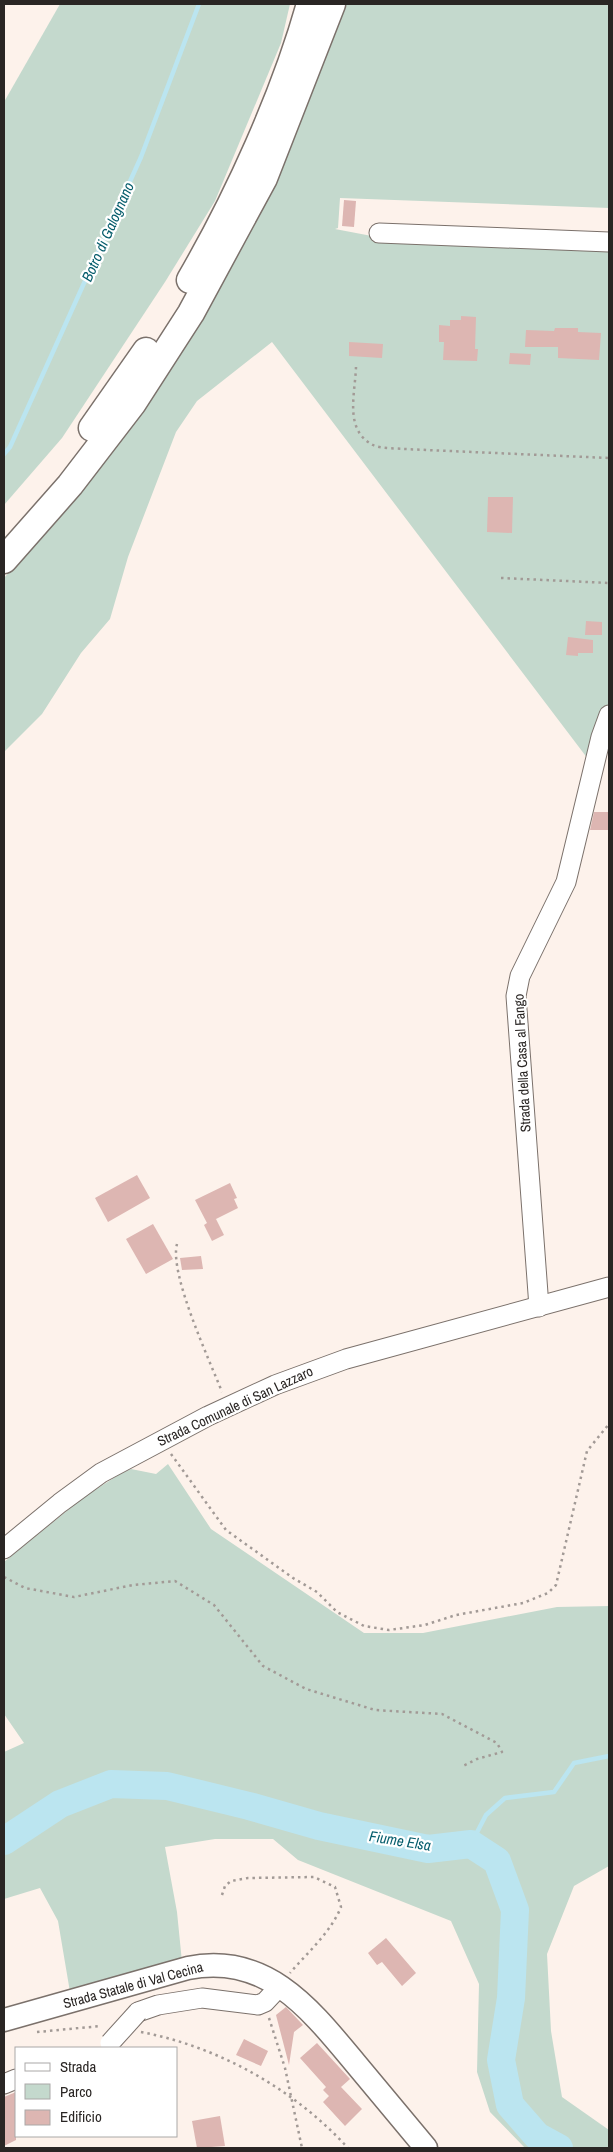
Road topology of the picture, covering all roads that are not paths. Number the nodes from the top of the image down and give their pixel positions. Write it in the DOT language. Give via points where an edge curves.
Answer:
graph roads {
  1 [pos="310,4"];
  2 [pos="332,4"];
  3 [pos="379,233"];
  4 [pos="609,242"];
  5 [pos="4,534"];
  6 [pos="4,560"];
  7 [pos="609,714"];
  8 [pos="609,1287"];
  9 [pos="540,1307"];
  10 [pos="4,1548"];
  11 [pos="272,1994"];
  12 [pos="4,2020"];
  13 [pos="106,2039"];
  14 [pos="426,2148"];
  1 -- 5 [label="highway" via="262,136 197,268 99,420"];
  2 -- 6 [label="highway" via="264,178 191,313 133,403 70,484"];
  3 -- 4 [label="street"];
  7 -- 9 [label="street, Strada della Casa al Fango" via="566,882 520,976 516,996"];
  8 -- 9 [label="street, Strada Comunale di San Lazzaro"];
  9 -- 10 [label="street, Strada Comunale di San Lazzaro" via="330,1364 228,1407 161,1440 88,1482"];
  11 -- 12 [label="main road, Strada Statale di Val Cecina" via="240,1968 199,1966"];
  11 -- 13 [label="street, bridge" via="253,2006 202,1998 158,2005 138,2012"];
  11 -- 14 [label="main road, Strada Statale di Val Cecina" via="313,2013"];
}
